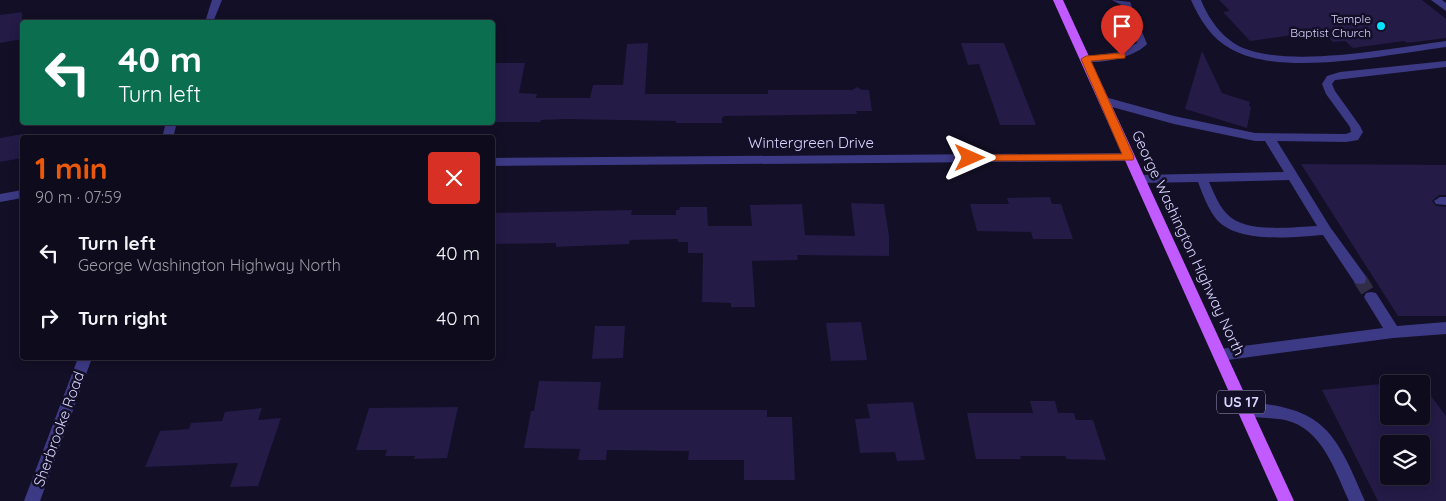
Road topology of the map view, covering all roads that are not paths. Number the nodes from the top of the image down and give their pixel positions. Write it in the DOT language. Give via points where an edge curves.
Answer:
graph roads {
  1 [pos="217,0"];
  2 [pos="1058,0"];
  3 [pos="1117,0"];
  4 [pos="1196,0"];
  5 [pos="1436,0"];
  6 [pos="1446,8"];
  7 [pos="210,20"];
  8 [pos="1446,44"];
  9 [pos="1086,59"];
  10 [pos="1446,64"];
  11 [pos="1104,101"];
  12 [pos="1269,138"];
  13 [pos="1129,157"];
  14 [pos="495,162"];
  15 [pos="1292,176"];
  16 [pos="1201,177"];
  17 [pos="1139,179"];
  18 [pos="20,194"];
  19 [pos="0,198"];
  20 [pos="1326,230"];
  21 [pos="1360,279"];
  22 [pos="1371,297"];
  23 [pos="1446,328"];
  24 [pos="1393,332"];
  25 [pos="1220,355"];
  26 [pos="85,360"];
  27 [pos="1244,409"];
  28 [pos="32,501"];
  29 [pos="1286,501"];
  30 [pos="1357,501"];
  1 -- 7 [label="street"];
  2 -- 9 [label="main road, George Washington Highway North / US 17"];
  3 -- 9 [label="street" via="1127,4 1142,44 1122,56"];
  4 -- 8 [label="street" via="1200,11 1221,39 1241,51 1265,57 1326,58"];
  5 -- 6 [label="street"];
  9 -- 11 [label="main road, George Washington Highway North / US 17"];
  10 -- 12 [label="street" via="1331,78 1327,84 1330,92 1355,126 1357,132 1354,137"];
  11 -- 12 [label="street" via="1174,120"];
  11 -- 13 [label="main road, George Washington Highway North / US 17"];
  12 -- 15 [label="street"];
  13 -- 14 [label="street, Wintergreen Drive"];
  13 -- 17 [label="main road, George Washington Highway North / US 17"];
  15 -- 16 [label="street"];
  15 -- 20 [label="street"];
  16 -- 17 [label="street"];
  16 -- 20 [label="street" via="1219,213 1239,228 1252,231"];
  17 -- 25 [label="main road, George Washington Highway North / US 17"];
  18 -- 19 [label="street"];
  20 -- 21 [label="street"];
  22 -- 24 [label="street"];
  23 -- 24 [label="street"];
  24 -- 25 [label="street"];
  25 -- 27 [label="main road, George Washington Highway North / US 17"];
  26 -- 28 [label="street, Sherbrooke Road"];
  27 -- 29 [label="main road, George Washington Highway North / US 17"];
  27 -- 30 [label="street" via="1280,412 1299,418 1317,430 1329,446"];
}
